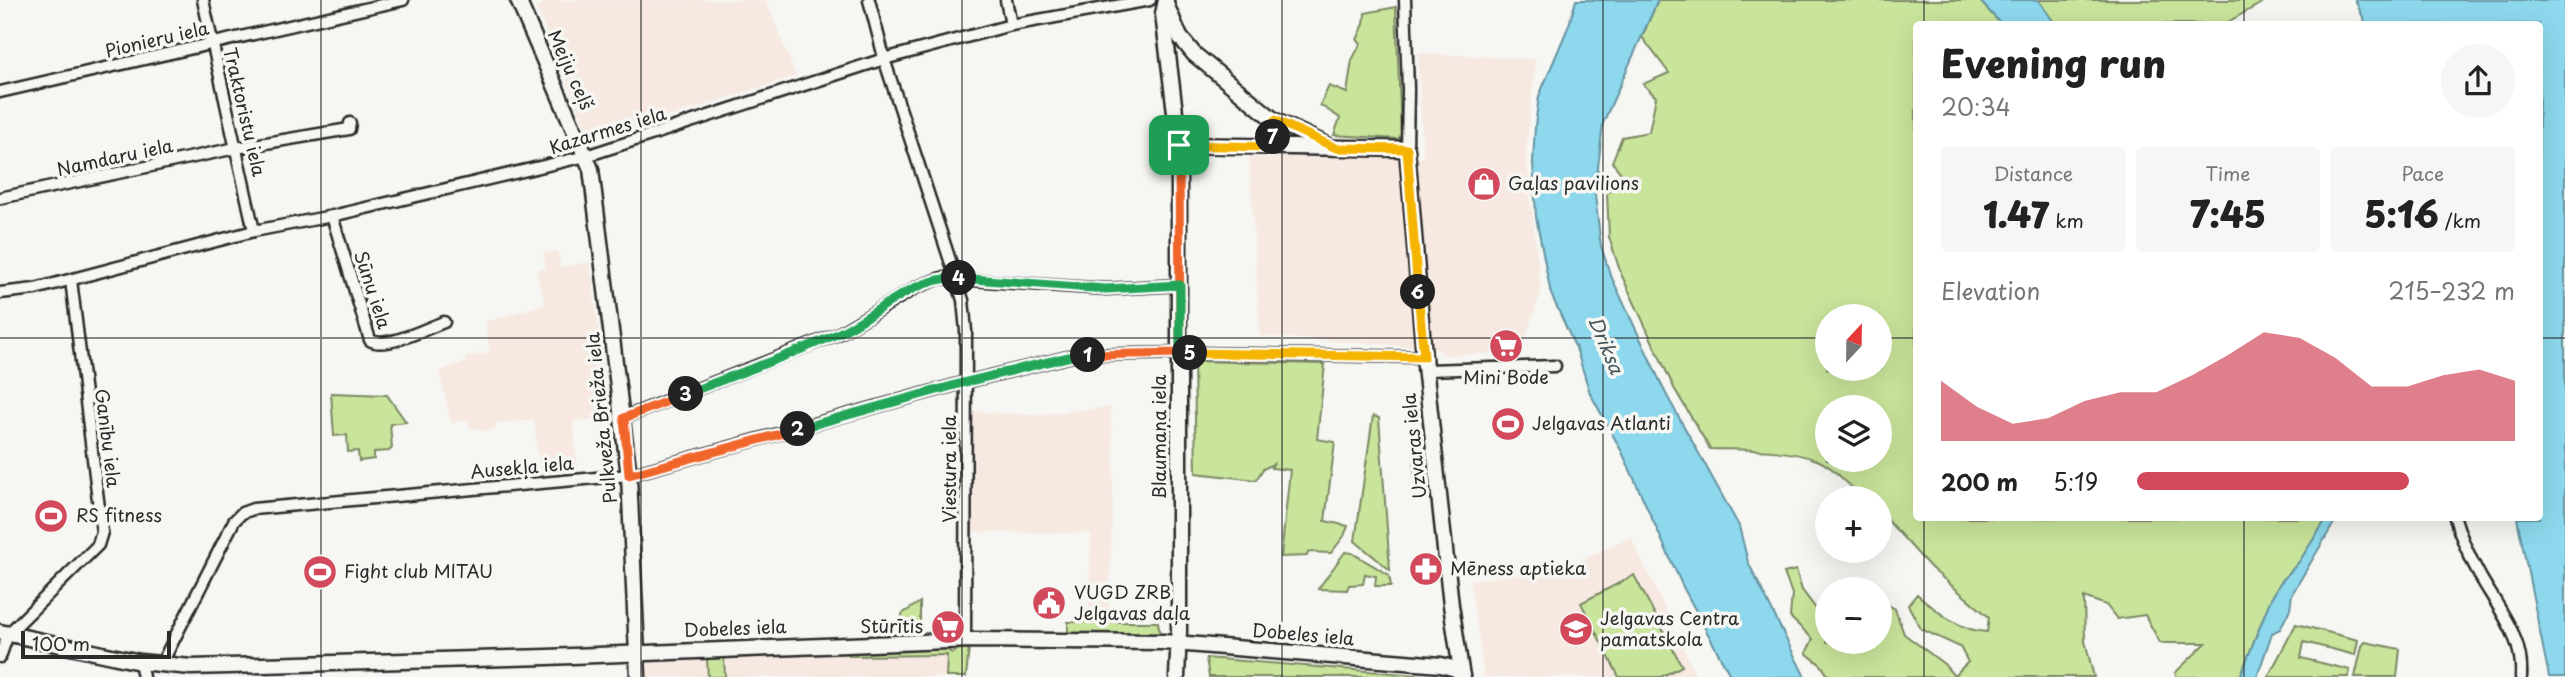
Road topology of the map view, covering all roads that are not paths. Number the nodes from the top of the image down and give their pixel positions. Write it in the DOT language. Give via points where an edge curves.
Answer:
graph roads {
  1 [pos="203,0"];
  2 [pos="403,0"];
  3 [pos="518,0"];
  4 [pos="869,0"];
  5 [pos="1006,0"];
  6 [pos="1150,0"];
  7 [pos="1405,0"];
  8 [pos="1166,1"];
  9 [pos="1011,25"];
  10 [pos="212,43"];
  11 [pos="884,59"];
  12 [pos="0,92"];
  13 [pos="1275,120"];
  14 [pos="350,123"];
  15 [pos="1179,145"];
  16 [pos="1269,147"];
  17 [pos="236,148"];
  18 [pos="1336,148"];
  19 [pos="1407,149"];
  20 [pos="586,156"];
  21 [pos="0,198"];
  22 [pos="332,216"];
  23 [pos="254,231"];
  24 [pos="956,278"];
  25 [pos="71,280"];
  26 [pos="1180,285"];
  27 [pos="0,293"];
  28 [pos="444,321"];
  29 [pos="1180,353"];
  30 [pos="1425,364"];
  31 [pos="1556,366"];
  32 [pos="966,382"];
  33 [pos="624,418"];
  34 [pos="629,475"];
  35 [pos="2456,521"];
  36 [pos="4,633"];
  37 [pos="965,640"];
  38 [pos="1179,644"];
  39 [pos="637,652"];
  40 [pos="0,657"];
  41 [pos="163,665"];
  42 [pos="141,670"];
  43 [pos="1462,676"];
  44 [pos="638,677"];
  45 [pos="1177,677"];
  46 [pos="2521,677"];
  1 -- 10 [label="street, Traktoristu iela"];
  2 -- 10 [label="street, Pionieru iela"];
  3 -- 20 [label="street, Meiju ceļš"];
  4 -- 11 [label="street, Viestura iela"];
  5 -- 9 [label="street"];
  6 -- 9 [label="street, Kazarmes iela"];
  7 -- 19 [label="street, Uzvaras iela"];
  8 -- 13 [label="street" via="1180,37 1194,54"];
  8 -- 15 [label="street, Blaumaņa iela" via="1164,27"];
  9 -- 11 [label="street, Kazarmes iela"];
  10 -- 12 [label="street, Pionieru iela"];
  10 -- 17 [label="street, Traktoristu iela"];
  11 -- 20 [label="street, Kazarmes iela"];
  11 -- 24 [label="street, Viestura iela"];
  13 -- 16 [label="street"];
  13 -- 18 [label="street"];
  14 -- 17 [label="street, Namdaru iela" via="349,129"];
  15 -- 16 [label="street"];
  15 -- 26 [label="street, Blaumaņa iela"];
  16 -- 18 [label="street"];
  17 -- 21 [label="street, Namdaru iela"];
  17 -- 23 [label="street, Traktoristu iela"];
  18 -- 19 [label="street"];
  19 -- 30 [label="street, Uzvaras iela"];
  20 -- 22 [label="street, Kazarmes iela"];
  20 -- 33 [label="street, Pulkveža Brieža iela"];
  22 -- 23 [label="street, Kazarmes iela"];
  22 -- 28 [label="street, Sūnu iela" via="370,340 380,344 393,341"];
  23 -- 25 [label="street, Kazarmes iela"];
  24 -- 26 [label="street" via="1106,289"];
  24 -- 32 [label="street, Viestura iela" via="966,331"];
  24 -- 33 [label="street" via="917,286 838,334"];
  25 -- 27 [label="street"];
  25 -- 36 [label="street, Ganību iela" via="102,532 98,545"];
  26 -- 29 [label="street, Blaumaņa iela"];
  29 -- 30 [label="street, Ausekļa iela"];
  29 -- 32 [label="street, Ausekļa iela" via="1076,355"];
  29 -- 38 [label="street, Blaumaņa iela"];
  30 -- 31 [label="street, Ausekļa iela"];
  30 -- 43 [label="street, Uzvaras iela"];
  32 -- 34 [label="street, Ausekļa iela"];
  32 -- 37 [label="street, Viestura iela"];
  33 -- 34 [label="street, Pulkveža Brieža iela"];
  34 -- 39 [label="street, Pulkveža Brieža iela"];
  34 -- 41 [label="street, Ausekļa iela" via="246,511 234,522"];
  35 -- 46 [label="street" via="2513,633"];
  36 -- 40 [label="street"];
  36 -- 42 [label="street, Dobeles iela"];
  37 -- 38 [label="street, Dobeles iela"];
  37 -- 39 [label="street, Dobeles iela"];
  38 -- 43 [label="street, Dobeles iela" via="1441,665"];
  38 -- 45 [label="street, Blaumaņa iela"];
  39 -- 41 [label="street, Dobeles iela" via="364,663"];
  39 -- 44 [label="street, Pulkveža Brieža iela"];
  41 -- 42 [label="street, Dobeles iela"];
}
